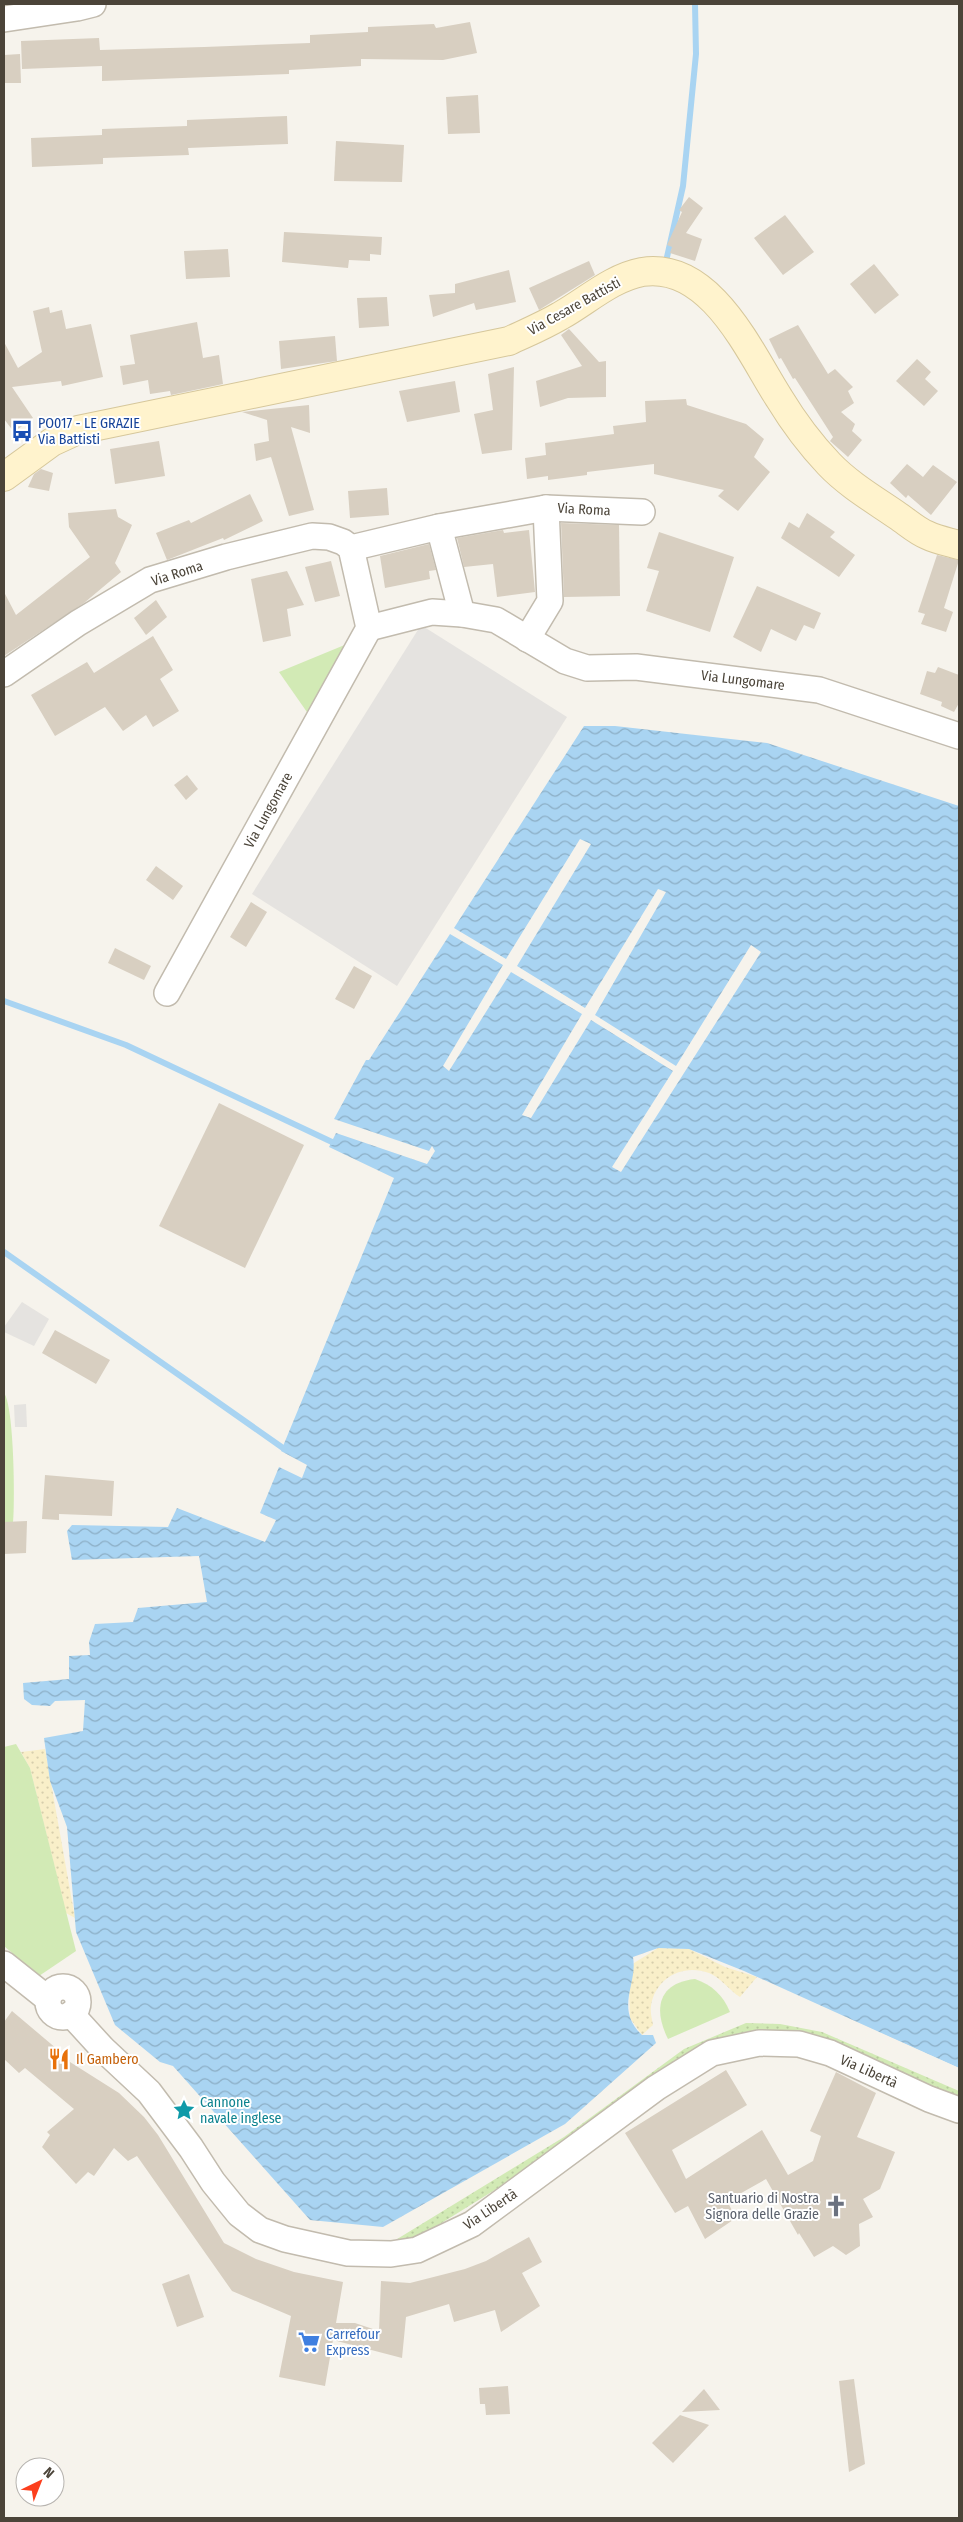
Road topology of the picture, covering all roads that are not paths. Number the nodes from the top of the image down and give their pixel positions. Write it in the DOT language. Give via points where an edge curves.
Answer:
graph roads {
  1 [pos="92,4"];
  2 [pos="4,19"];
  3 [pos="4,476"];
  4 [pos="546,508"];
  5 [pos="642,512"];
  6 [pos="440,527"];
  7 [pos="347,545"];
  8 [pos="959,545"];
  9 [pos="462,614"];
  10 [pos="369,628"];
  11 [pos="527,640"];
  12 [pos="4,674"];
  13 [pos="959,736"];
  14 [pos="167,993"];
  15 [pos="4,1964"];
  16 [pos="959,2110"];
  1 -- 2 [label="street"];
  3 -- 8 [label="main road, Via Cesare Battisti" via="52,442 78,430 509,341 559,317 619,279 644,272 686,280 706,293 738,327 783,405 829,464 865,494 926,535"];
  4 -- 5 [label="street, Via Roma"];
  4 -- 6 [label="street, Via Roma"];
  4 -- 11 [label="street" via="550,600"];
  6 -- 7 [label="street, Via Roma"];
  6 -- 9 [label="street"];
  7 -- 10 [label="street"];
  7 -- 12 [label="street, Via Roma" via="329,537 312,536 150,580 78,623"];
  9 -- 10 [label="street, Via Lungomare" via="432,612"];
  9 -- 11 [label="street, Via Lungomare" via="496,620"];
  10 -- 14 [label="street, Via Lungomare"];
  11 -- 13 [label="street, Via Lungomare" via="565,661 587,668 636,667 819,690"];
  15 -- 16 [label="street, Via Libertà" via="48,1999 56,2016 71,2014 149,2092 212,2182 239,2214 260,2230 285,2239 348,2253 391,2254 417,2250 472,2224 656,2088 712,2053 759,2042 799,2044 830,2053"];
}
